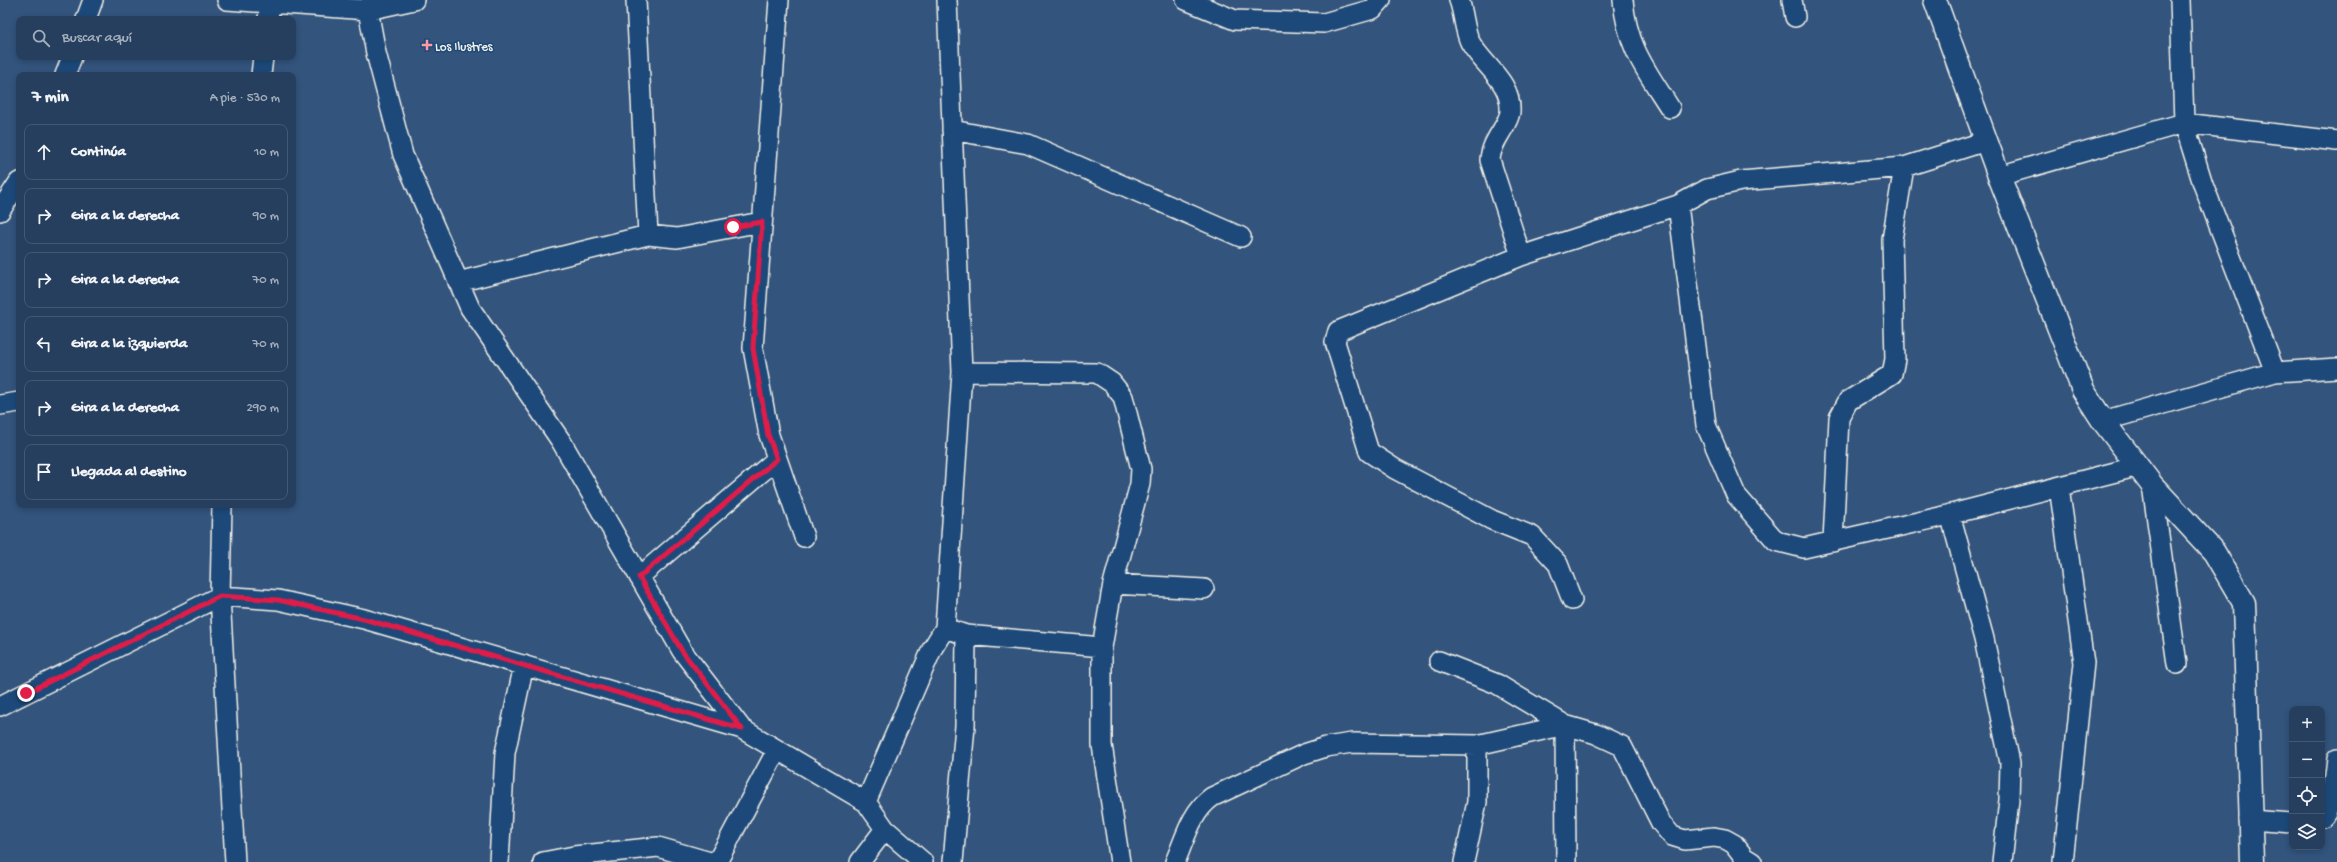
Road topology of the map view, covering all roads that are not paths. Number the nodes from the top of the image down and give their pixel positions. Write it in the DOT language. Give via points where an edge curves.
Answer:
graph roads {
  1 [pos="93,0"];
  2 [pos="227,0"];
  3 [pos="414,0"];
  4 [pos="636,0"];
  5 [pos="779,0"];
  6 [pos="946,0"];
  7 [pos="1186,0"];
  8 [pos="1381,0"];
  9 [pos="1460,0"];
  10 [pos="1623,0"];
  11 [pos="1935,0"];
  12 [pos="2180,0"];
  13 [pos="370,5"];
  14 [pos="269,10"];
  15 [pos="87,16"];
  16 [pos="71,60"];
  17 [pos="263,60"];
  18 [pos="66,72"];
  19 [pos="261,72"];
  20 [pos="1670,108"];
  21 [pos="2184,123"];
  22 [pos="952,130"];
  23 [pos="1986,141"];
  24 [pos="2337,141"];
  25 [pos="1904,167"];
  26 [pos="1999,176"];
  27 [pos="16,187"];
  28 [pos="1678,205"];
  29 [pos="0,211"];
  30 [pos="762,222"];
  31 [pos="648,235"];
  32 [pos="1241,237"];
  33 [pos="1521,256"];
  34 [pos="458,282"];
  35 [pos="2337,368"];
  36 [pos="962,372"];
  37 [pos="2275,372"];
  38 [pos="16,402"];
  39 [pos="0,404"];
  40 [pos="2103,421"];
  41 [pos="777,459"];
  42 [pos="2139,466"];
  43 [pos="2152,485"];
  44 [pos="2059,488"];
  45 [pos="222,508"];
  46 [pos="1950,514"];
  47 [pos="804,537"];
  48 [pos="1833,542"];
  49 [pos="639,577"];
  50 [pos="1113,584"];
  51 [pos="1204,589"];
  52 [pos="220,596"];
  53 [pos="1572,600"];
  54 [pos="945,628"];
  55 [pos="966,635"];
  56 [pos="1102,648"];
  57 [pos="1439,661"];
  58 [pos="2177,664"];
  59 [pos="524,666"];
  60 [pos="0,706"];
  61 [pos="1565,725"];
  62 [pos="742,729"];
  63 [pos="1477,745"];
  64 [pos="777,750"];
  65 [pos="2337,759"];
  66 [pos="866,802"];
  67 [pos="2325,815"];
  68 [pos="2250,820"];
  69 [pos="2289,822"];
  70 [pos="884,829"];
  71 [pos="235,862"];
  72 [pos="500,862"];
  73 [pos="543,862"];
  74 [pos="710,862"];
  75 [pos="717,862"];
  76 [pos="860,862"];
  77 [pos="923,862"];
  78 [pos="952,862"];
  79 [pos="1120,862"];
  80 [pos="1175,862"];
  81 [pos="1464,862"];
  82 [pos="1566,862"];
  83 [pos="1752,862"];
  84 [pos="2002,862"];
  85 [pos="2063,862"];
  86 [pos="2252,862"];
  1 -- 15 [label="street"];
  2 -- 14 [label="street"];
  3 -- 13 [label="street"];
  4 -- 31 [label="street"];
  5 -- 30 [label="street"];
  6 -- 22 [label="street"];
  7 -- 8 [label="street" via="1235,20 1324,23 1373,9"];
  9 -- 33 [label="street" via="1469,40 1476,52 1503,82 1509,102 1510,114 1490,149 1490,160"];
  10 -- 20 [label="street" via="1624,20 1635,54"];
  11 -- 23 [label="street"];
  12 -- 21 [label="street"];
  13 -- 14 [label="street"];
  13 -- 34 [label="street" via="376,53 403,155"];
  16 -- 18 [label="street"];
  17 -- 19 [label="street"];
  21 -- 24 [label="street"];
  21 -- 26 [label="street"];
  21 -- 37 [label="street" via="2203,184"];
  22 -- 32 [label="street" via="1028,144"];
  22 -- 36 [label="street"];
  23 -- 25 [label="street"];
  23 -- 26 [label="street"];
  25 -- 28 [label="street" via="1741,181 1707,189"];
  25 -- 48 [label="street" via="1892,240 1895,359 1892,374 1848,401 1839,418"];
  26 -- 40 [label="street" via="2083,390"];
  27 -- 29 [label="street"];
  28 -- 33 [label="street"];
  28 -- 48 [label="street" via="1706,425 1736,495 1776,541 1804,548"];
  30 -- 31 [label="street" via="676,238"];
  30 -- 41 [label="street" via="753,348 768,435"];
  31 -- 34 [label="street"];
  33 -- 53 [label="street" via="1338,331 1335,342 1369,452 1395,469 1492,520 1532,536 1558,564"];
  34 -- 49 [label="street" via="470,308 561,441"];
  35 -- 37 [label="street"];
  36 -- 50 [label="street" via="1097,373 1112,383 1123,397 1141,469 1140,484"];
  36 -- 54 [label="street"];
  37 -- 40 [label="street"];
  38 -- 39 [label="street"];
  40 -- 42 [label="street"];
  41 -- 47 [label="street"];
  41 -- 49 [label="street"];
  42 -- 43 [label="street"];
  42 -- 44 [label="street"];
  43 -- 58 [label="street"];
  43 -- 68 [label="street" via="2214,552 2244,603"];
  44 -- 46 [label="street"];
  44 -- 85 [label="street" via="2084,664"];
  45 -- 52 [label="street"];
  46 -- 48 [label="street"];
  46 -- 84 [label="street" via="1984,639 2010,763"];
  49 -- 62 [label="street" via="682,651"];
  50 -- 51 [label="street"];
  50 -- 56 [label="street"];
  52 -- 59 [label="street" via="278,600 364,619"];
  52 -- 60 [label="street"];
  52 -- 71 [label="street"];
  54 -- 55 [label="street"];
  54 -- 66 [label="street" via="932,649"];
  55 -- 56 [label="street"];
  55 -- 78 [label="street" via="965,726"];
  56 -- 79 [label="street" via="1102,745"];
  57 -- 61 [label="street" via="1497,684"];
  59 -- 62 [label="street"];
  59 -- 72 [label="street" via="505,753"];
  61 -- 63 [label="street"];
  61 -- 82 [label="street"];
  61 -- 83 [label="street" via="1596,734 1622,746 1661,823 1672,836 1685,840 1714,837 1725,839 1734,844 1744,857"];
  62 -- 64 [label="street"];
  63 -- 80 [label="street" via="1352,743 1304,754 1202,804"];
  63 -- 81 [label="street" via="1477,802"];
  64 -- 66 [label="street"];
  64 -- 75 [label="street"];
  65 -- 67 [label="street" via="2332,797"];
  66 -- 70 [label="street"];
  68 -- 69 [label="street"];
  68 -- 86 [label="street"];
  70 -- 76 [label="street"];
  70 -- 77 [label="street"];
  73 -- 74 [label="street" via="658,847"];
}
